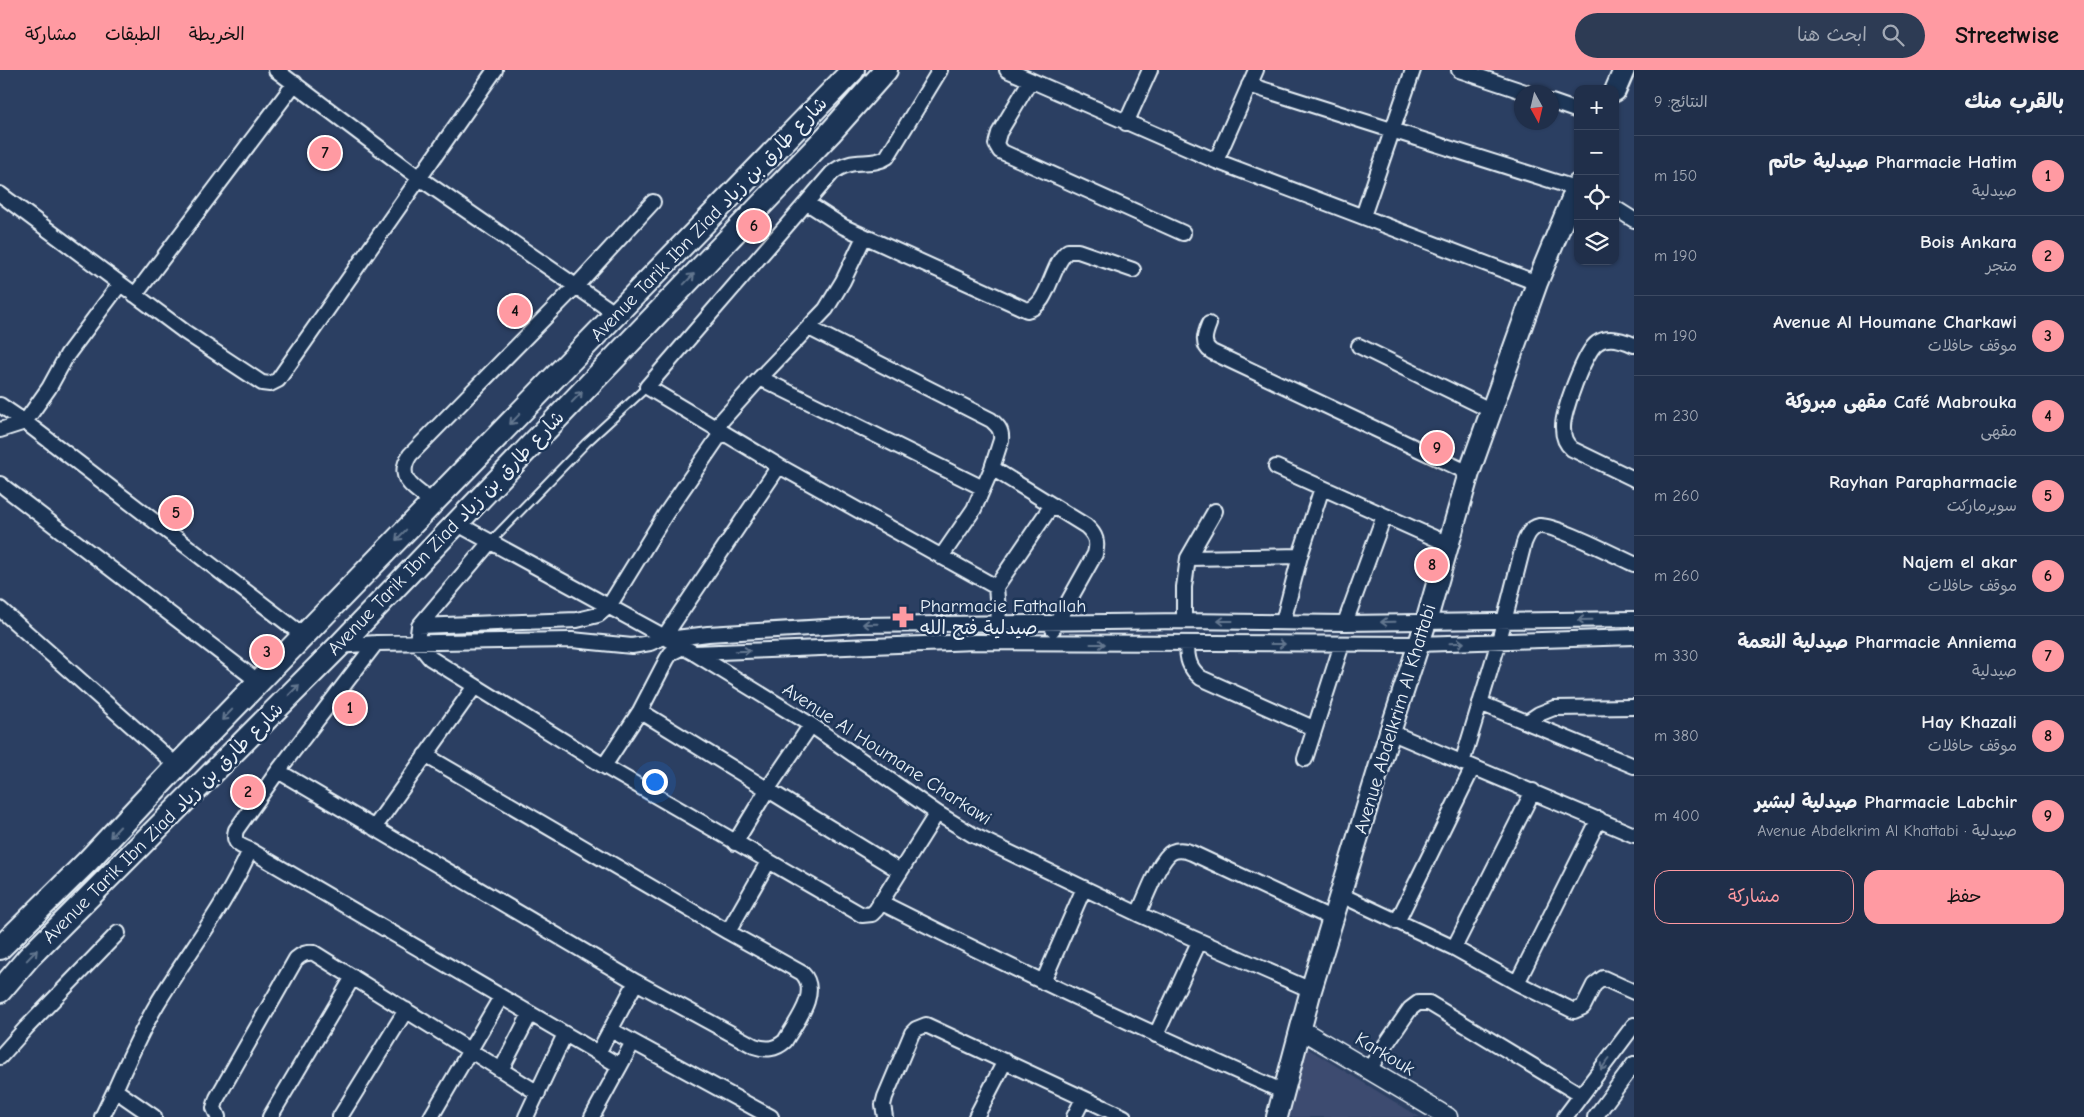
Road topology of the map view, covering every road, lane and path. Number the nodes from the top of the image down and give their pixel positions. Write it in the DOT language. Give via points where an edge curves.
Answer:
graph roads {
  1 [pos="276,70"];
  2 [pos="495,70"];
  3 [pos="853,70"];
  4 [pos="886,70"];
  5 [pos="940,70"];
  6 [pos="1007,70"];
  7 [pos="1150,70"];
  8 [pos="1256,70"];
  9 [pos="1413,70"];
  10 [pos="1459,70"];
  11 [pos="1624,70"];
  12 [pos="1030,81"];
  13 [pos="295,83"];
  14 [pos="1249,85"];
  15 [pos="1618,85"];
  16 [pos="1514,88"];
  17 [pos="1559,104"];
  18 [pos="1574,110"];
  19 [pos="1126,122"];
  20 [pos="1392,131"];
  21 [pos="1216,161"];
  22 [pos="418,177"];
  23 [pos="1574,186"];
  24 [pos="0,194"];
  25 [pos="1574,194"];
  26 [pos="653,202"];
  27 [pos="807,203"];
  28 [pos="1619,211"];
  29 [pos="1363,216"];
  30 [pos="1634,220"];
  31 [pos="1183,233"];
  32 [pos="864,237"];
  33 [pos="1133,270"];
  34 [pos="1537,283"];
  35 [pos="120,284"];
  36 [pos="577,285"];
  37 [pos="135,295"];
  38 [pos="616,314"];
  39 [pos="1209,324"];
  40 [pos="809,328"];
  41 [pos="1634,345"];
  42 [pos="1359,346"];
  43 [pos="760,378"];
  44 [pos="647,387"];
  45 [pos="0,405"];
  46 [pos="1492,411"];
  47 [pos="25,422"];
  48 [pos="0,430"];
  49 [pos="719,430"];
  50 [pos="779,466"];
  51 [pos="1276,467"];
  52 [pos="992,468"];
  53 [pos="1469,473"];
  54 [pos="1634,479"];
  55 [pos="0,484"];
  56 [pos="983,488"];
  57 [pos="1322,488"];
  58 [pos="434,502"];
  59 [pos="1052,505"];
  60 [pos="1215,511"];
  61 [pos="1384,516"];
  62 [pos="457,522"];
  63 [pos="491,541"];
  64 [pos="1448,544"];
  65 [pos="1300,556"];
  66 [pos="941,557"];
  67 [pos="1188,558"];
  68 [pos="1634,564"];
  69 [pos="996,588"];
  70 [pos="609,606"];
  71 [pos="0,609"];
  72 [pos="1634,619"];
  73 [pos="1184,621"];
  74 [pos="1503,621"];
  75 [pos="1283,622"];
  76 [pos="1426,622"];
  77 [pos="999,623"];
  78 [pos="1346,623"];
  79 [pos="1056,624"];
  80 [pos="419,626"];
  81 [pos="304,636"];
  82 [pos="1634,637"];
  83 [pos="666,638"];
  84 [pos="1499,641"];
  85 [pos="417,642"];
  86 [pos="376,643"];
  87 [pos="1000,643"];
  88 [pos="1046,643"];
  89 [pos="1187,644"];
  90 [pos="1342,644"];
  91 [pos="1418,644"];
  92 [pos="339,646"];
  93 [pos="689,650"];
  94 [pos="259,682"];
  95 [pos="475,686"];
  96 [pos="1480,703"];
  97 [pos="1634,706"];
  98 [pos="640,711"];
  99 [pos="1527,722"];
  100 [pos="811,725"];
  101 [pos="1314,728"];
  102 [pos="1390,732"];
  103 [pos="425,755"];
  104 [pos="1305,759"];
  105 [pos="1467,765"];
  106 [pos="177,766"];
  107 [pos="604,766"];
  108 [pos="1634,766"];
  109 [pos="278,771"];
  110 [pos="768,790"];
  111 [pos="1533,791"];
  112 [pos="937,813"];
  113 [pos="1598,820"];
  114 [pos="374,828"];
  115 [pos="1634,835"];
  116 [pos="735,843"];
  117 [pos="250,850"];
  118 [pos="768,862"];
  119 [pos="900,870"];
  120 [pos="1084,888"];
  121 [pos="1341,895"];
  122 [pos="880,902"];
  123 [pos="1138,914"];
  124 [pos="1333,919"];
  125 [pos="1398,922"];
  126 [pos="728,932"];
  127 [pos="118,933"];
  128 [pos="1200,942"];
  129 [pos="0,948"];
  130 [pos="1454,948"];
  131 [pos="353,977"];
  132 [pos="636,982"];
  133 [pos="1043,982"];
  134 [pos="1517,983"];
  135 [pos="1311,990"];
  136 [pos="0,992"];
  137 [pos="1634,992"];
  138 [pos="501,997"];
  139 [pos="406,1010"];
  140 [pos="530,1014"];
  141 [pos="1634,1025"];
  142 [pos="1300,1029"];
  143 [pos="611,1030"];
  144 [pos="565,1034"];
  145 [pos="1156,1035"];
  146 [pos="633,1042"];
  147 [pos="470,1052"];
  148 [pos="598,1053"];
  149 [pos="0,1057"];
  150 [pos="1005,1061"];
  151 [pos="1634,1064"];
  152 [pos="620,1066"];
  153 [pos="1369,1069"];
  154 [pos="501,1070"];
  155 [pos="115,1090"];
  156 [pos="1284,1092"];
  157 [pos="538,1094"];
  158 [pos="1581,1095"];
  159 [pos="1083,1099"];
  160 [pos="881,1113"];
  161 [pos="102,1117"];
  162 [pos="154,1117"];
  163 [pos="218,1117"];
  164 [pos="270,1117"];
  165 [pos="340,1117"];
  166 [pos="432,1117"];
  167 [pos="526,1117"];
  168 [pos="592,1117"];
  169 [pos="771,1117"];
  170 [pos="976,1117"];
  171 [pos="1074,1117"];
  172 [pos="1124,1117"];
  173 [pos="1277,1117"];
  174 [pos="1448,1117"];
  175 [pos="1566,1117"];
  176 [pos="1595,1117"];
  1 -- 13 [label="street"];
  2 -- 22 [label="street"];
  3 -- 38 [label="main road, Avenue Tarik Ibn Ziad شارع طارق بن زياد"];
  62 -- 4 [label="main road, Avenue Tarik Ibn Ziad شارع طارق بن زياد, one-way" via="830,133"];
  5 -- 27 [label="street" via="887,157 838,168"];
  6 -- 12 [label="street"];
  7 -- 19 [label="street"];
  8 -- 14 [label="street"];
  9 -- 20 [label="street"];
  10 -- 16 [label="street"];
  11 -- 15 [label="main road"];
  12 -- 19 [label="street"];
  12 -- 31 [label="street" via="999,133 996,144 1000,151"];
  13 -- 22 [label="street"];
  13 -- 37 [label="street"];
  14 -- 20 [label="street"];
  14 -- 21 [label="street"];
  17 -- 18 [label="street"];
  19 -- 21 [label="street"];
  20 -- 23 [label="street"];
  20 -- 29 [label="street"];
  21 -- 29 [label="street"];
  22 -- 36 [label="street"];
  22 -- 37 [label="street" via="278,380 270,384 262,383"];
  24 -- 35 [label="street"];
  25 -- 34 [label="main road, Avenue Abdelkrim Al Khattabi"];
  26 -- 36 [label="street"];
  27 -- 32 [label="street" via="827,218"];
  27 -- 44 [label="street"];
  28 -- 30 [label="street"];
  29 -- 34 [label="street"];
  32 -- 33 [label="street" via="1027,310 1040,301 1068,251 1078,251"];
  32 -- 40 [label="street" via="843,281 826,309"];
  34 -- 46 [label="main road, Avenue Abdelkrim Al Khattabi"];
  35 -- 37 [label="street"];
  35 -- 47 [label="street" via="67,355"];
  36 -- 38 [label="street"];
  36 -- 58 [label="street" via="406,461 407,481"];
  38 -- 58 [label="main road, Avenue Tarik Ibn Ziad شارع طارق بن زياد, one-way"];
  39 -- 53 [label="street" via="1205,342 1212,352"];
  40 -- 43 [label="street"];
  40 -- 52 [label="street" via="995,424 1002,434"];
  41 -- 54 [label="street" via="1619,339 1607,339 1590,349 1562,426 1566,443 1572,449"];
  42 -- 46 [label="street"];
  43 -- 49 [label="street"];
  43 -- 56 [label="street"];
  44 -- 49 [label="street"];
  44 -- 63 [label="lane" via="586,443"];
  45 -- 47 [label="street"];
  46 -- 53 [label="main road, Avenue Abdelkrim Al Khattabi"];
  47 -- 48 [label="street"];
  47 -- 81 [label="street"];
  49 -- 50 [label="street"];
  49 -- 70 [label="street"];
  50 -- 66 [label="street"];
  50 -- 83 [label="street"];
  51 -- 57 [label="street"];
  52 -- 56 [label="street"];
  52 -- 59 [label="street"];
  53 -- 64 [label="main road, Avenue Abdelkrim Al Khattabi"];
  55 -- 94 [label="street"];
  56 -- 66 [label="street" via="974,509"];
  57 -- 61 [label="street"];
  57 -- 65 [label="street"];
  58 -- 62 [label="main road" via="457,494 462,498"];
  58 -- 62 [label="main road" via="424,518 430,528 440,533"];
  58 -- 81 [label="main road, Avenue Tarik Ibn Ziad شارع طارق بن زياد, one-way"];
  59 -- 69 [label="street"];
  59 -- 79 [label="street" via="1086,526 1097,541 1095,554"];
  60 -- 67 [label="street"];
  61 -- 64 [label="street"];
  61 -- 78 [label="street"];
  62 -- 63 [label="street, Avenue Al Houmane Charkawi"];
  62 -- 92 [label="main road, Avenue Tarik Ibn Ziad شارع طارق بن زياد"];
  63 -- 70 [label="street, Avenue Al Houmane Charkawi"];
  63 -- 80 [label="street"];
  64 -- 76 [label="main road, Avenue Abdelkrim Al Khattabi"];
  65 -- 67 [label="street"];
  65 -- 75 [label="street"];
  66 -- 69 [label="street"];
  67 -- 73 [label="street"];
  68 -- 74 [label="street" via="1554,529 1534,528 1524,543"];
  69 -- 77 [label="street"];
  70 -- 80 [label="street" via="598,615 577,620"];
  70 -- 83 [label="street, Avenue Al Houmane Charkawi"];
  71 -- 106 [label="street"];
  72 -- 74 [label="street, one-way"];
  75 -- 73 [label="street, one-way"];
  73 -- 79 [label="street"];
  74 -- 76 [label="street"];
  74 -- 84 [label="street"];
  75 -- 78 [label="street"];
  76 -- 78 [label="street, one-way"];
  76 -- 91 [label="main road, Avenue Abdelkrim Al Khattabi"];
  77 -- 79 [label="street"];
  77 -- 83 [label="street, one-way" via="859,625"];
  77 -- 87 [label="street"];
  79 -- 88 [label="street"];
  80 -- 85 [label="street"];
  81 -- 94 [label="main road, Avenue Tarik Ibn Ziad شارع طارق بن زياد"];
  82 -- 84 [label="street"];
  83 -- 85 [label="street" via="632,646 572,640"];
  83 -- 93 [label="street, Avenue Al Houmane Charkawi"];
  91 -- 84 [label="street, one-way"];
  84 -- 96 [label="street"];
  85 -- 86 [label="street"];
  85 -- 95 [label="street" via="430,658"];
  86 -- 92 [label="street"];
  86 -- 109 [label="street"];
  87 -- 88 [label="street"];
  93 -- 87 [label="street, one-way"];
  88 -- 89 [label="street, one-way"];
  89 -- 90 [label="street, one-way"];
  89 -- 101 [label="street" via="1189,664 1201,678"];
  90 -- 91 [label="street"];
  90 -- 101 [label="street"];
  91 -- 102 [label="main road, Avenue Abdelkrim Al Khattabi"];
  136 -- 92 [label="main road, Avenue Tarik Ibn Ziad شارع طارق بن زياد, one-way" via="30,957"];
  93 -- 98 [label="street" via="672,653 667,659"];
  93 -- 100 [label="street, Avenue Al Houmane Charkawi"];
  94 -- 106 [label="main road, Avenue Tarik Ibn Ziad شارع طارق بن زياد, one-way"];
  95 -- 103 [label="street"];
  95 -- 107 [label="street"];
  96 -- 99 [label="street"];
  96 -- 105 [label="street"];
  97 -- 99 [label="street" via="1554,708"];
  98 -- 107 [label="street"];
  98 -- 110 [label="street"];
  99 -- 108 [label="street"];
  100 -- 110 [label="street"];
  100 -- 112 [label="street, Avenue Al Houmane Charkawi"];
  101 -- 104 [label="street"];
  102 -- 105 [label="street"];
  102 -- 121 [label="main road, Avenue Abdelkrim Al Khattabi"];
  103 -- 114 [label="street"];
  103 -- 126 [label="street"];
  105 -- 111 [label="street"];
  105 -- 125 [label="street"];
  106 -- 129 [label="main road, Avenue Tarik Ibn Ziad شارع طارق بن زياد, one-way"];
  107 -- 116 [label="street"];
  109 -- 114 [label="street"];
  109 -- 117 [label="street" via="236,830 236,843"];
  110 -- 116 [label="street"];
  110 -- 119 [label="street"];
  111 -- 113 [label="street"];
  111 -- 130 [label="street"];
  112 -- 119 [label="street"];
  112 -- 120 [label="street, Avenue Al Houmane Charkawi" via="973,835"];
  113 -- 115 [label="street"];
  113 -- 134 [label="street"];
  114 -- 132 [label="street"];
  116 -- 118 [label="street"];
  117 -- 138 [label="street"];
  117 -- 155 [label="street" via="223,903 157,1003"];
  118 -- 122 [label="street" via="862,915 872,914"];
  118 -- 126 [label="street"];
  119 -- 122 [label="street"];
  120 -- 123 [label="street, Avenue Al Houmane Charkawi"];
  120 -- 133 [label="street"];
  121 -- 124 [label="main road, Avenue Abdelkrim Al Khattabi"];
  121 -- 125 [label="street"];
  122 -- 133 [label="street"];
  123 -- 124 [label="street" via="1164,860 1172,852 1180,850 1192,852"];
  123 -- 128 [label="street, Avenue Al Houmane Charkawi"];
  124 -- 135 [label="main road, Avenue Abdelkrim Al Khattabi"];
  125 -- 130 [label="street"];
  126 -- 132 [label="street" via="808,978 810,992 807,1000 785,1041 779,1046 763,1049 754,1046"];
  127 -- 149 [label="street"];
  128 -- 135 [label="street, Avenue Al Houmane Charkawi"];
  128 -- 145 [label="street"];
  130 -- 134 [label="street"];
  131 -- 139 [label="street"];
  131 -- 163 [label="street" via="314,953 305,953 296,959 217,1098 214,1108"];
  131 -- 164 [label="street"];
  132 -- 143 [label="street"];
  133 -- 145 [label="street"];
  134 -- 137 [label="street" via="1574,1010 1583,1007 1594,985 1603,978"];
  135 -- 142 [label="main road, Avenue Abdelkrim Al Khattabi"];
  138 -- 140 [label="street"];
  138 -- 147 [label="street"];
  139 -- 147 [label="street"];
  139 -- 165 [label="street"];
  140 -- 144 [label="street"];
  140 -- 154 [label="street"];
  141 -- 158 [label="street, one-way"];
  142 -- 153 [label="street, Karkouk"];
  142 -- 156 [label="main road, Avenue Abdelkrim Al Khattabi"];
  143 -- 146 [label="street"];
  143 -- 148 [label="street"];
  144 -- 148 [label="street"];
  144 -- 157 [label="street"];
  145 -- 156 [label="street"];
  146 -- 152 [label="street"];
  146 -- 169 [label="street"];
  147 -- 154 [label="street"];
  147 -- 166 [label="street"];
  148 -- 152 [label="street"];
  150 -- 159 [label="street"];
  150 -- 160 [label="street" via="932,1026 922,1026 912,1033"];
  150 -- 170 [label="street"];
  151 -- 176 [label="street"];
  152 -- 168 [label="street"];
  153 -- 158 [label="street" via="1410,1009 1418,1003 1429,1003"];
  153 -- 174 [label="street, Karkouk"];
  154 -- 157 [label="street"];
  155 -- 161 [label="street"];
  155 -- 162 [label="street"];
  156 -- 173 [label="main road, Avenue Abdelkrim Al Khattabi"];
  157 -- 167 [label="street"];
  158 -- 175 [label="street"];
  159 -- 171 [label="street"];
  159 -- 172 [label="street"];
}
